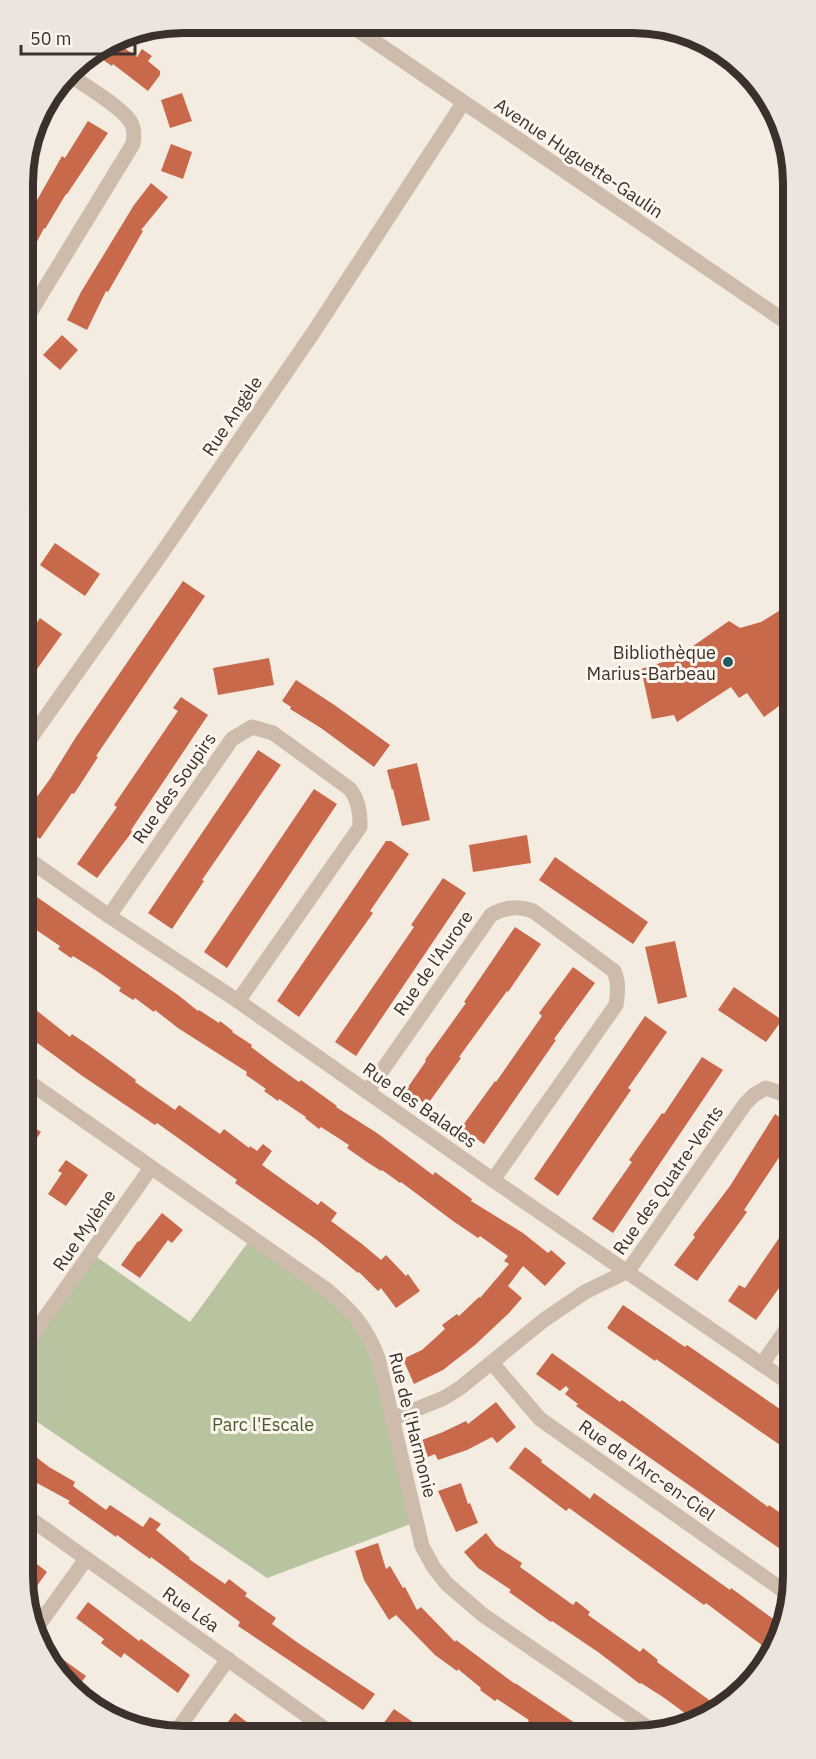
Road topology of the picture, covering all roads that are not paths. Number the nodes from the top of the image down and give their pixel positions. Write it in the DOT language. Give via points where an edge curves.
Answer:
graph roads {
  1 [pos="362,33"];
  2 [pos="75,79"];
  3 [pos="463,103"];
  4 [pos="33,308"];
  5 [pos="783,320"];
  6 [pos="33,735"];
  7 [pos="33,863"];
  8 [pos="109,916"];
  9 [pos="238,1001"];
  10 [pos="33,1085"];
  11 [pos="367,1092"];
  12 [pos="783,1095"];
  13 [pos="151,1168"];
  14 [pos="493,1180"];
  15 [pos="628,1271"];
  16 [pos="783,1334"];
  17 [pos="33,1335"];
  18 [pos="492,1364"];
  19 [pos="762,1364"];
  20 [pos="783,1379"];
  21 [pos="392,1419"];
  22 [pos="33,1521"];
  23 [pos="86,1558"];
  24 [pos="782,1590"];
  25 [pos="41,1623"];
  26 [pos="228,1659"];
  27 [pos="644,1725"];
  28 [pos="180,1726"];
  29 [pos="321,1726"];
  1 -- 3 [label="street, Avenue Huguette-Gaulin"];
  2 -- 4 [label="street" via="130,121 133,144"];
  3 -- 5 [label="street, Avenue Huguette-Gaulin"];
  3 -- 6 [label="street, Rue Angèle" via="313,333"];
  7 -- 8 [label="street, Rue des Balades"];
  8 -- 9 [label="street, Rue des Balades"];
  8 -- 9 [label="street, Rue des Soupirs" via="232,739 252,727 273,733 350,789 360,810 360,827"];
  9 -- 11 [label="street, Rue des Balades"];
  10 -- 13 [label="street, Rue de l'Harmonie"];
  11 -- 14 [label="street, Rue des Balades"];
  11 -- 14 [label="street, Rue de l'Aurore" via="491,915 504,908 533,911 614,971 619,988 616,1005"];
  12 -- 15 [label="street, Rue des Quatre-Vents" via="766,1088 745,1104"];
  13 -- 17 [label="street, Rue Mylène"];
  13 -- 21 [label="street, Rue de l'Harmonie" via="346,1306 361,1323 378,1358"];
  14 -- 15 [label="street, Rue des Balades"];
  15 -- 18 [label="street, Rue des Quatre-Vents" via="585,1292 544,1320"];
  15 -- 19 [label="street, Rue des Balades"];
  16 -- 19 [label="street"];
  18 -- 21 [label="street, Rue des Quatre-Vents" via="452,1393"];
  18 -- 24 [label="street, Rue de l'Arc-en-Ciel" via="540,1419"];
  19 -- 20 [label="street, Rue des Balades"];
  21 -- 27 [label="street, Rue de l'Harmonie" via="422,1546 447,1584 483,1615"];
  22 -- 23 [label="street, Rue Léa"];
  23 -- 25 [label="street"];
  23 -- 26 [label="street, Rue Léa"];
  26 -- 28 [label="street"];
  26 -- 29 [label="street, Rue Léa"];
}
